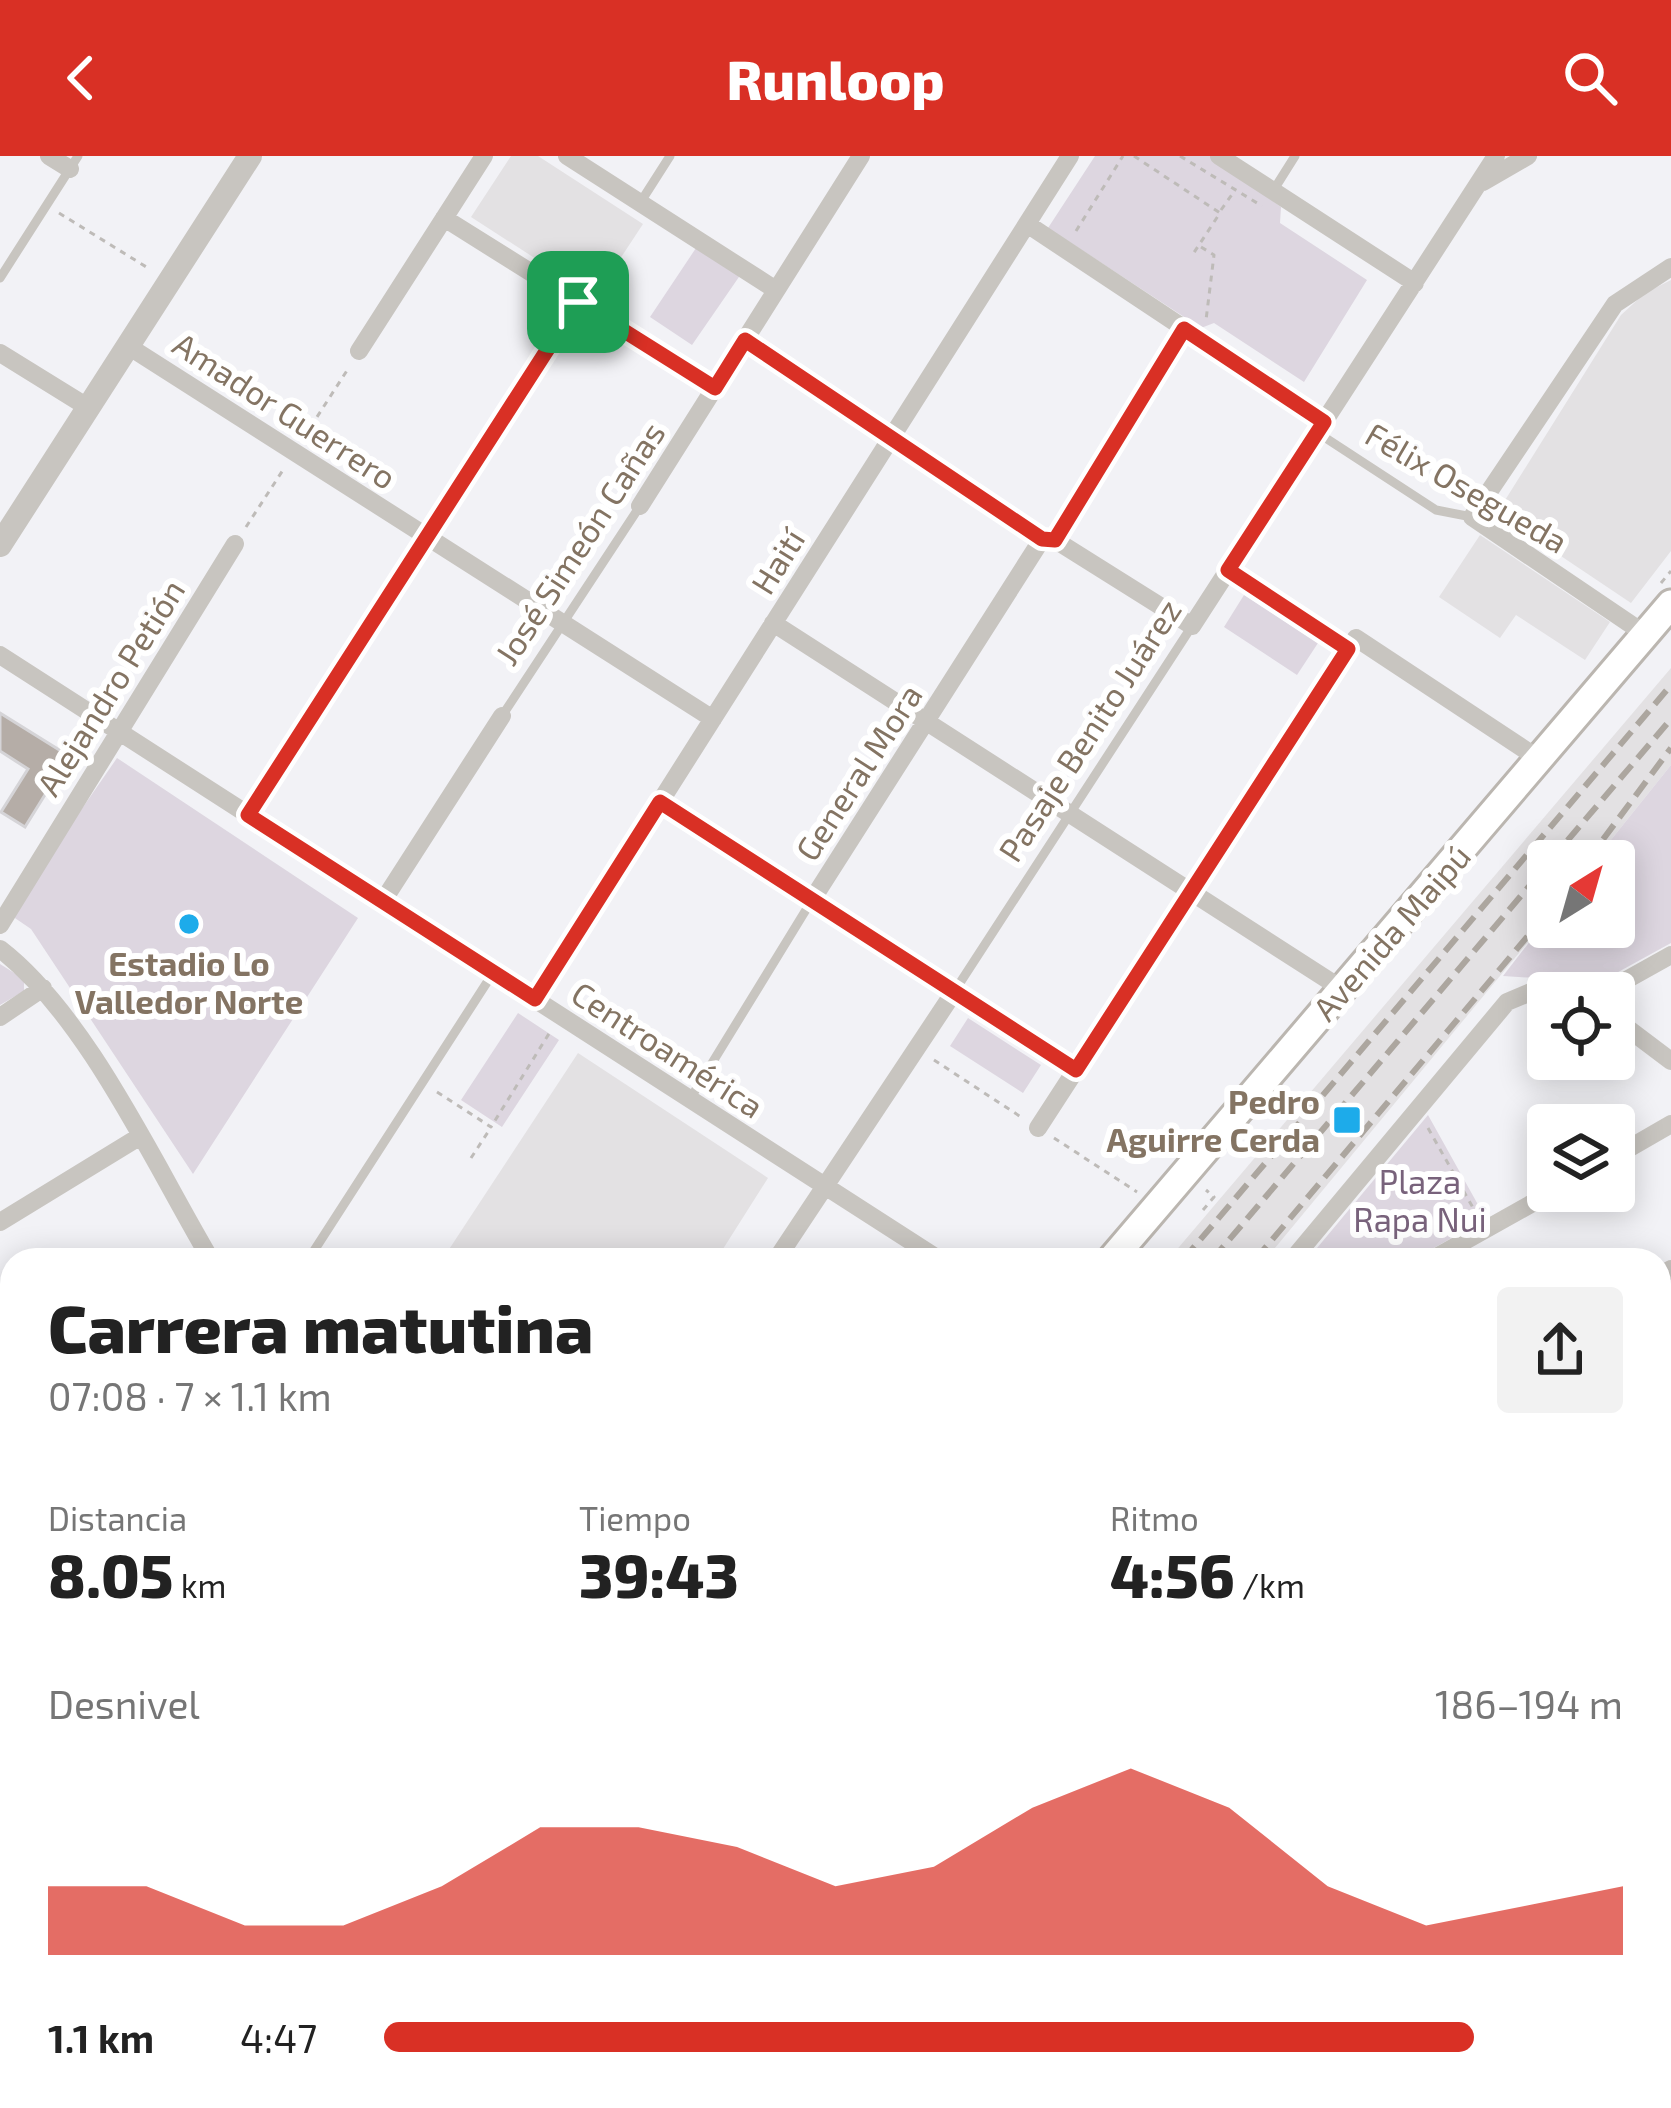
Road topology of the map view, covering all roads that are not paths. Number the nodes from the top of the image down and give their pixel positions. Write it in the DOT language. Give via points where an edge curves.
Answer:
graph roads {
  1 [pos="49,156"];
  2 [pos="250,156"];
  3 [pos="457,156"];
  4 [pos="567,156"];
  5 [pos="670,156"];
  6 [pos="862,156"];
  7 [pos="1070,156"];
  8 [pos="1219,156"];
  9 [pos="1295,156"];
  10 [pos="1496,156"];
  11 [pos="1528,156"];
  12 [pos="74,162"];
  13 [pos="480,162"];
  14 [pos="1479,185"];
  15 [pos="1273,191"];
  16 [pos="640,202"];
  17 [pos="444,218"];
  18 [pos="1027,224"];
  19 [pos="1671,267"];
  20 [pos="0,278"];
  21 [pos="1415,283"];
  22 [pos="776,290"];
  23 [pos="578,302"];
  24 [pos="745,340"];
  25 [pos="128,346"];
  26 [pos="359,351"];
  27 [pos="0,353"];
  28 [pos="715,388"];
  29 [pos="88,408"];
  30 [pos="1321,428"];
  31 [pos="891,437"];
  32 [pos="481,454"];
  33 [pos="640,506"];
  34 [pos="1472,517"];
  35 [pos="428,537"];
  36 [pos="1048,540"];
  37 [pos="235,544"];
  38 [pos="0,545"];
  39 [pos="1228,570"];
  40 [pos="1671,604"];
  41 [pos="376,616"];
  42 [pos="563,623"];
  43 [pos="773,623"];
  44 [pos="1192,626"];
  45 [pos="1646,634"];
  46 [pos="1352,643"];
  47 [pos="0,655"];
  48 [pos="502,716"];
  49 [pos="712,718"];
  50 [pos="926,722"];
  51 [pos="117,730"];
  52 [pos="1539,758"];
  53 [pos="660,802"];
  54 [pos="248,815"];
  55 [pos="1069,815"];
  56 [pos="1191,893"];
  57 [pos="812,900"];
  58 [pos="383,902"];
  59 [pos="0,925"];
  60 [pos="0,950"];
  61 [pos="1671,955"];
  62 [pos="494,973"];
  63 [pos="1635,975"];
  64 [pos="43,988"];
  65 [pos="1342,989"];
  66 [pos="954,992"];
  67 [pos="1527,993"];
  68 [pos="535,999"];
  69 [pos="0,1017"];
  70 [pos="1635,1034"];
  71 [pos="1671,1061"];
  72 [pos="690,1099"];
  73 [pos="1671,1124"];
  74 [pos="1038,1128"];
  75 [pos="139,1137"];
  76 [pos="1635,1144"];
  77 [pos="824,1185"];
  78 [pos="1527,1207"];
  79 [pos="0,1222"];
  80 [pos="204,1248"];
  81 [pos="316,1248"];
  82 [pos="784,1248"];
  83 [pos="921,1248"];
  84 [pos="1121,1248"];
  85 [pos="1302,1248"];
  86 [pos="1454,1248"];
  1 -- 12 [label="street"];
  2 -- 25 [label="street"];
  3 -- 13 [label="street"];
  4 -- 16 [label="street"];
  5 -- 16 [label="lane"];
  6 -- 22 [label="street, José Simeón Cañas"];
  7 -- 18 [label="street, Haití"];
  8 -- 15 [label="street"];
  9 -- 15 [label="lane"];
  10 -- 14 [label="street, Pasaje Benito Juárez"];
  11 -- 14 [label="street, Pasaje Benito Juárez"];
  12 -- 20 [label="lane"];
  13 -- 17 [label="street"];
  14 -- 21 [label="street, Pasaje Benito Juárez"];
  15 -- 21 [label="street"];
  16 -- 22 [label="street"];
  17 -- 23 [label="street"];
  17 -- 26 [label="street"];
  18 -- 30 [label="street, Félix Osegueda"];
  18 -- 31 [label="street, Haití"];
  19 -- 34 [label="street" via="1615,304"];
  21 -- 30 [label="street, Pasaje Benito Juárez"];
  22 -- 24 [label="street, José Simeón Cañas"];
  23 -- 28 [label="street"];
  23 -- 32 [label="lane"];
  24 -- 28 [label="street, José Simeón Cañas"];
  24 -- 31 [label="street"];
  25 -- 29 [label="street"];
  25 -- 35 [label="street, Amador Guerrero"];
  27 -- 29 [label="street"];
  28 -- 33 [label="street, José Simeón Cañas"];
  29 -- 38 [label="street"];
  30 -- 34 [label="lane, Félix Osegueda" via="1436,510"];
  30 -- 39 [label="street, Pasaje Benito Juárez"];
  31 -- 36 [label="street"];
  31 -- 43 [label="street, Haití"];
  32 -- 35 [label="street"];
  33 -- 42 [label="lane, José Simeón Cañas"];
  34 -- 45 [label="street, Félix Osegueda"];
  35 -- 41 [label="street"];
  35 -- 42 [label="street, Amador Guerrero"];
  36 -- 44 [label="street"];
  36 -- 50 [label="street, General Mora"];
  37 -- 51 [label="street, Alejandro Petión"];
  39 -- 44 [label="street, Pasaje Benito Juárez"];
  39 -- 46 [label="street"];
  40 -- 45 [label="main road, Avenida Maipú"];
  41 -- 54 [label="lane"];
  42 -- 48 [label="lane, José Simeón Cañas"];
  42 -- 49 [label="street, Amador Guerrero"];
  43 -- 49 [label="street, Haití"];
  43 -- 50 [label="street"];
  44 -- 55 [label="lane, Pasaje Benito Juárez"];
  45 -- 52 [label="main road, Avenida Maipú"];
  46 -- 52 [label="street"];
  46 -- 56 [label="street"];
  47 -- 51 [label="street, Centroamérica"];
  48 -- 58 [label="street, José Simeón Cañas"];
  49 -- 53 [label="street, Haití"];
  50 -- 55 [label="street"];
  50 -- 57 [label="street, General Mora"];
  51 -- 54 [label="street, Centroamérica"];
  51 -- 59 [label="street, Alejandro Petión"];
  52 -- 65 [label="main road, Avenida Maipú"];
  53 -- 57 [label="street"];
  53 -- 68 [label="street, Haití"];
  54 -- 58 [label="street, Centroamérica"];
  55 -- 56 [label="street"];
  55 -- 66 [label="lane, Pasaje Benito Juárez"];
  56 -- 65 [label="street"];
  56 -- 74 [label="street"];
  57 -- 66 [label="street"];
  57 -- 72 [label="lane, General Mora"];
  58 -- 62 [label="street, Centroamérica"];
  60 -- 64 [label="street"];
  61 -- 63 [label="street"];
  62 -- 68 [label="street, Centroamérica"];
  62 -- 81 [label="lane"];
  64 -- 69 [label="street"];
  64 -- 75 [label="street"];
  65 -- 84 [label="main road, Avenida Maipú"];
  66 -- 77 [label="street, Pasaje Benito Juárez"];
  67 -- 85 [label="street" via="1507,1002"];
  68 -- 72 [label="street, Centroamérica"];
  70 -- 71 [label="street"];
  72 -- 77 [label="street, Centroamérica"];
  73 -- 76 [label="street"];
  75 -- 79 [label="street"];
  75 -- 80 [label="street"];
  77 -- 82 [label="street, Pasaje Benito Juárez"];
  77 -- 83 [label="street, Centroamérica"];
  78 -- 86 [label="street"];
}
